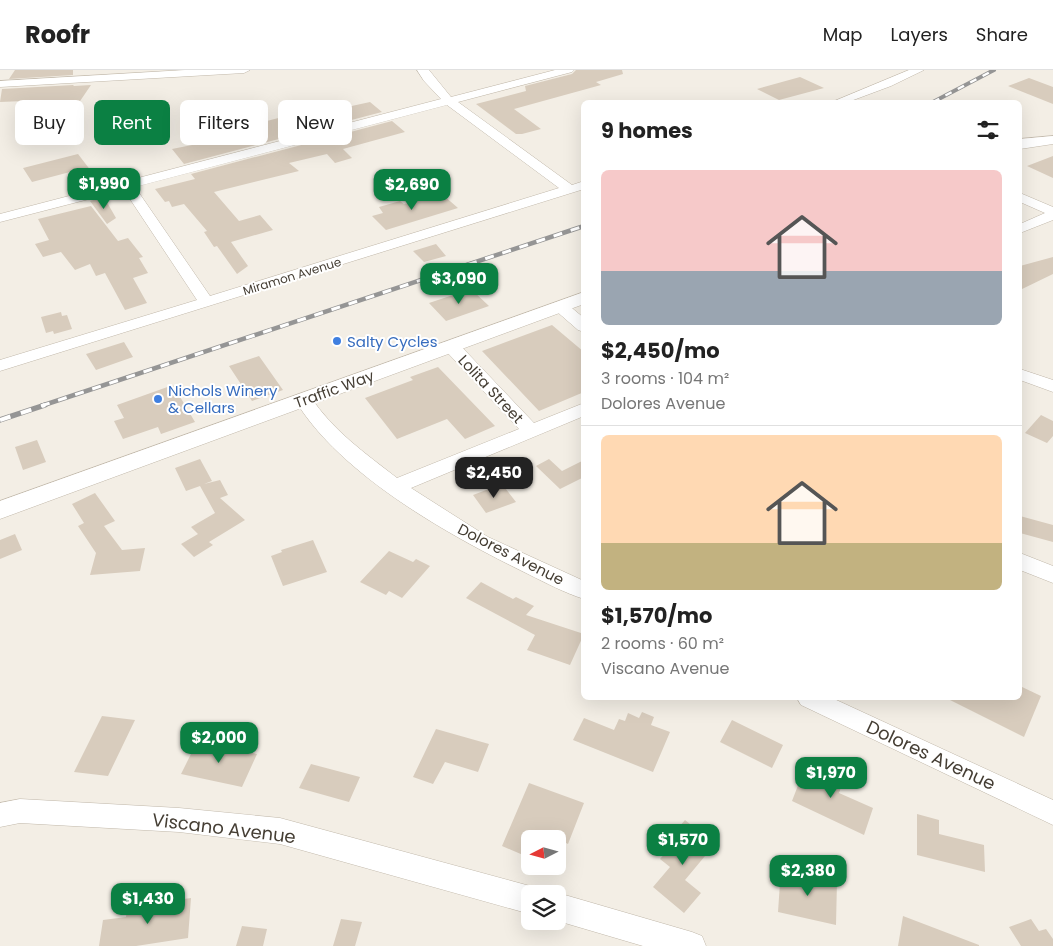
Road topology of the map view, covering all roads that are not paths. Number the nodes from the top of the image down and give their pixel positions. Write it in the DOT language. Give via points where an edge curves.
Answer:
graph roads {
  1 [pos="244,70"];
  2 [pos="423,70"];
  3 [pos="568,70"];
  4 [pos="918,70"];
  5 [pos="0,84"];
  6 [pos="844,100"];
  7 [pos="449,101"];
  8 [pos="1053,140"];
  9 [pos="1022,144"];
  10 [pos="127,185"];
  11 [pos="577,187"];
  12 [pos="1022,198"];
  13 [pos="1053,214"];
  14 [pos="0,218"];
  15 [pos="1022,228"];
  16 [pos="581,299"];
  17 [pos="207,303"];
  18 [pos="561,306"];
  19 [pos="581,323"];
  20 [pos="451,346"];
  21 [pos="0,366"];
  22 [pos="1022,375"];
  23 [pos="1053,386"];
  24 [pos="304,400"];
  25 [pos="581,410"];
  26 [pos="532,432"];
  27 [pos="395,487"];
  28 [pos="0,510"];
  29 [pos="1022,562"];
  30 [pos="1053,576"];
  31 [pos="581,590"];
  32 [pos="813,700"];
  33 [pos="1053,813"];
  34 [pos="0,816"];
  35 [pos="521,898"];
  36 [pos="566,909"];
  37 [pos="692,946"];
  1 -- 5 [label="street"];
  2 -- 7 [label="street"];
  3 -- 7 [label="street"];
  4 -- 6 [label="street"];
  7 -- 10 [label="street"];
  7 -- 11 [label="street"];
  8 -- 9 [label="street"];
  10 -- 14 [label="street"];
  10 -- 17 [label="street"];
  11 -- 17 [label="street, Miramon Avenue"];
  12 -- 13 [label="street"];
  13 -- 15 [label="street"];
  16 -- 18 [label="street, Traffic Way"];
  17 -- 21 [label="street, Miramon Avenue"];
  18 -- 19 [label="street"];
  18 -- 20 [label="street, Traffic Way"];
  20 -- 24 [label="street, Traffic Way"];
  20 -- 26 [label="street, Lolita Street"];
  22 -- 23 [label="street"];
  24 -- 27 [label="street, Dolores Avenue" via="314,418 340,444"];
  24 -- 28 [label="street, Traffic Way"];
  25 -- 26 [label="street"];
  26 -- 27 [label="street"];
  27 -- 31 [label="street, Dolores Avenue" via="481,542"];
  29 -- 30 [label="street"];
  32 -- 33 [label="street, Dolores Avenue"];
  34 -- 35 [label="street, Viscano Avenue" via="30,811 179,820 280,831"];
  36 -- 37 [label="street"];
}
